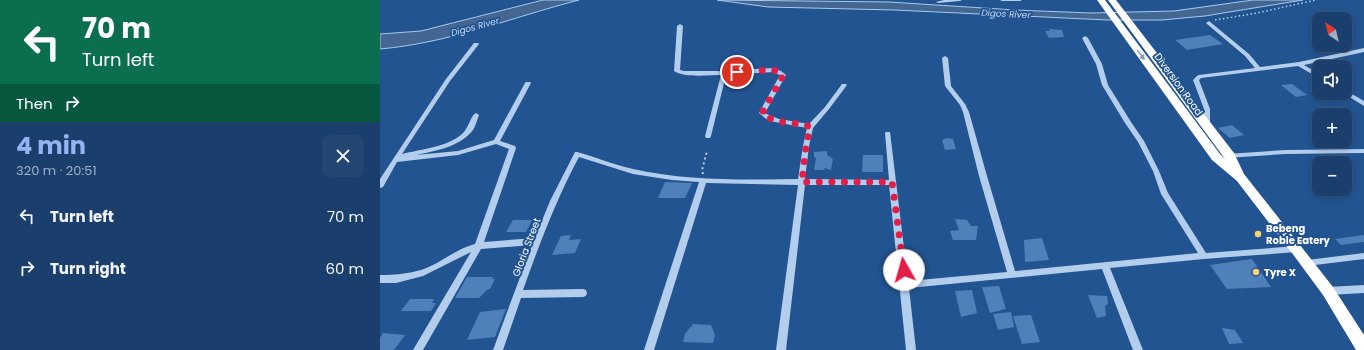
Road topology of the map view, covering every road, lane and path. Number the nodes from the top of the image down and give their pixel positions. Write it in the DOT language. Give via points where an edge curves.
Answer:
graph roads {
  1 [pos="960,0"];
  2 [pos="1002,0"];
  3 [pos="1020,0"];
  4 [pos="1316,0"];
  5 [pos="938,2"];
  6 [pos="1108,2"];
  7 [pos="1211,22"];
  8 [pos="680,26"];
  9 [pos="1085,38"];
  10 [pos="476,44"];
  11 [pos="1364,50"];
  12 [pos="945,58"];
  13 [pos="1299,64"];
  14 [pos="1259,70"];
  15 [pos="724,72"];
  16 [pos="1312,72"];
  17 [pos="528,83"];
  18 [pos="844,85"];
  19 [pos="1352,96"];
  20 [pos="1364,104"];
  21 [pos="476,115"];
  22 [pos="1207,126"];
  23 [pos="810,127"];
  24 [pos="888,133"];
  25 [pos="708,136"];
  26 [pos="496,142"];
  27 [pos="707,151"];
  28 [pos="1364,151"];
  29 [pos="1230,156"];
  30 [pos="1216,157"];
  31 [pos="395,160"];
  32 [pos="1241,178"];
  33 [pos="703,180"];
  34 [pos="802,182"];
  35 [pos="892,182"];
  36 [pos="380,185"];
  37 [pos="538,241"];
  38 [pos="478,247"];
  39 [pos="1297,249"];
  40 [pos="1204,256"];
  41 [pos="1364,256"];
  42 [pos="1307,263"];
  43 [pos="1105,266"];
  44 [pos="1012,274"];
  45 [pos="380,279"];
  46 [pos="906,285"];
  47 [pos="1364,289"];
  48 [pos="1328,292"];
  49 [pos="583,293"];
  50 [pos="519,294"];
  51 [pos="1364,349"];
  52 [pos="418,350"];
  53 [pos="498,350"];
  54 [pos="649,350"];
  55 [pos="781,350"];
  56 [pos="911,350"];
  57 [pos="1138,350"];
  1 -- 5 [label="street"];
  2 -- 3 [label="street"];
  4 -- 7 [label="path"];
  6 -- 22 [label="highway, Diversion Road" via="1129,23"];
  6 -- 30 [label="highway, Diversion Road, one-way" via="1118,24"];
  7 -- 14 [label="street" via="1247,55"];
  8 -- 15 [label="street" via="677,71"];
  9 -- 40 [label="street" via="1099,64 1108,91 1141,142 1165,194"];
  10 -- 31 [label="street" via="448,80"];
  11 -- 13 [label="street"];
  12 -- 44 [label="street" via="948,86 966,112"];
  13 -- 14 [label="street"];
  13 -- 16 [label="street"];
  14 -- 22 [label="street" via="1196,79 1207,109"];
  15 -- 23 [label="street" via="779,72 783,76 762,113 770,120"];
  15 -- 25 [label="street"];
  17 -- 26 [label="street"];
  18 -- 23 [label="street"];
  19 -- 20 [label="street"];
  21 -- 31 [label="street" via="469,131 456,141"];
  22 -- 29 [label="highway, Diversion Road"];
  23 -- 34 [label="street"];
  24 -- 35 [label="street"];
  26 -- 31 [label="street" via="458,153"];
  26 -- 38 [label="street" via="513,148"];
  27 -- 33 [label="path" via="702,170"];
  28 -- 29 [label="street"];
  29 -- 30 [label="street"];
  29 -- 32 [label="highway, Diversion Road"];
  30 -- 32 [label="highway, Diversion Road"];
  31 -- 36 [label="street"];
  32 -- 39 [label="highway, Diversion Road"];
  33 -- 34 [label="street"];
  33 -- 37 [label="street, Gloria Street" via="639,173 577,154"];
  33 -- 54 [label="street"];
  34 -- 35 [label="street"];
  34 -- 55 [label="street"];
  35 -- 46 [label="street"];
  37 -- 38 [label="street"];
  37 -- 50 [label="street, Gloria Street"];
  38 -- 45 [label="street" via="461,252 415,275"];
  38 -- 52 [label="street"];
  39 -- 40 [label="street"];
  39 -- 42 [label="highway, Diversion Road"];
  40 -- 43 [label="street"];
  41 -- 42 [label="street"];
  42 -- 48 [label="highway, Diversion Road"];
  43 -- 44 [label="street"];
  43 -- 57 [label="street"];
  44 -- 46 [label="street"];
  46 -- 56 [label="street"];
  47 -- 48 [label="street"];
  48 -- 51 [label="highway, Diversion Road"];
  49 -- 50 [label="street"];
  50 -- 53 [label="street, Gloria Street"];
}
